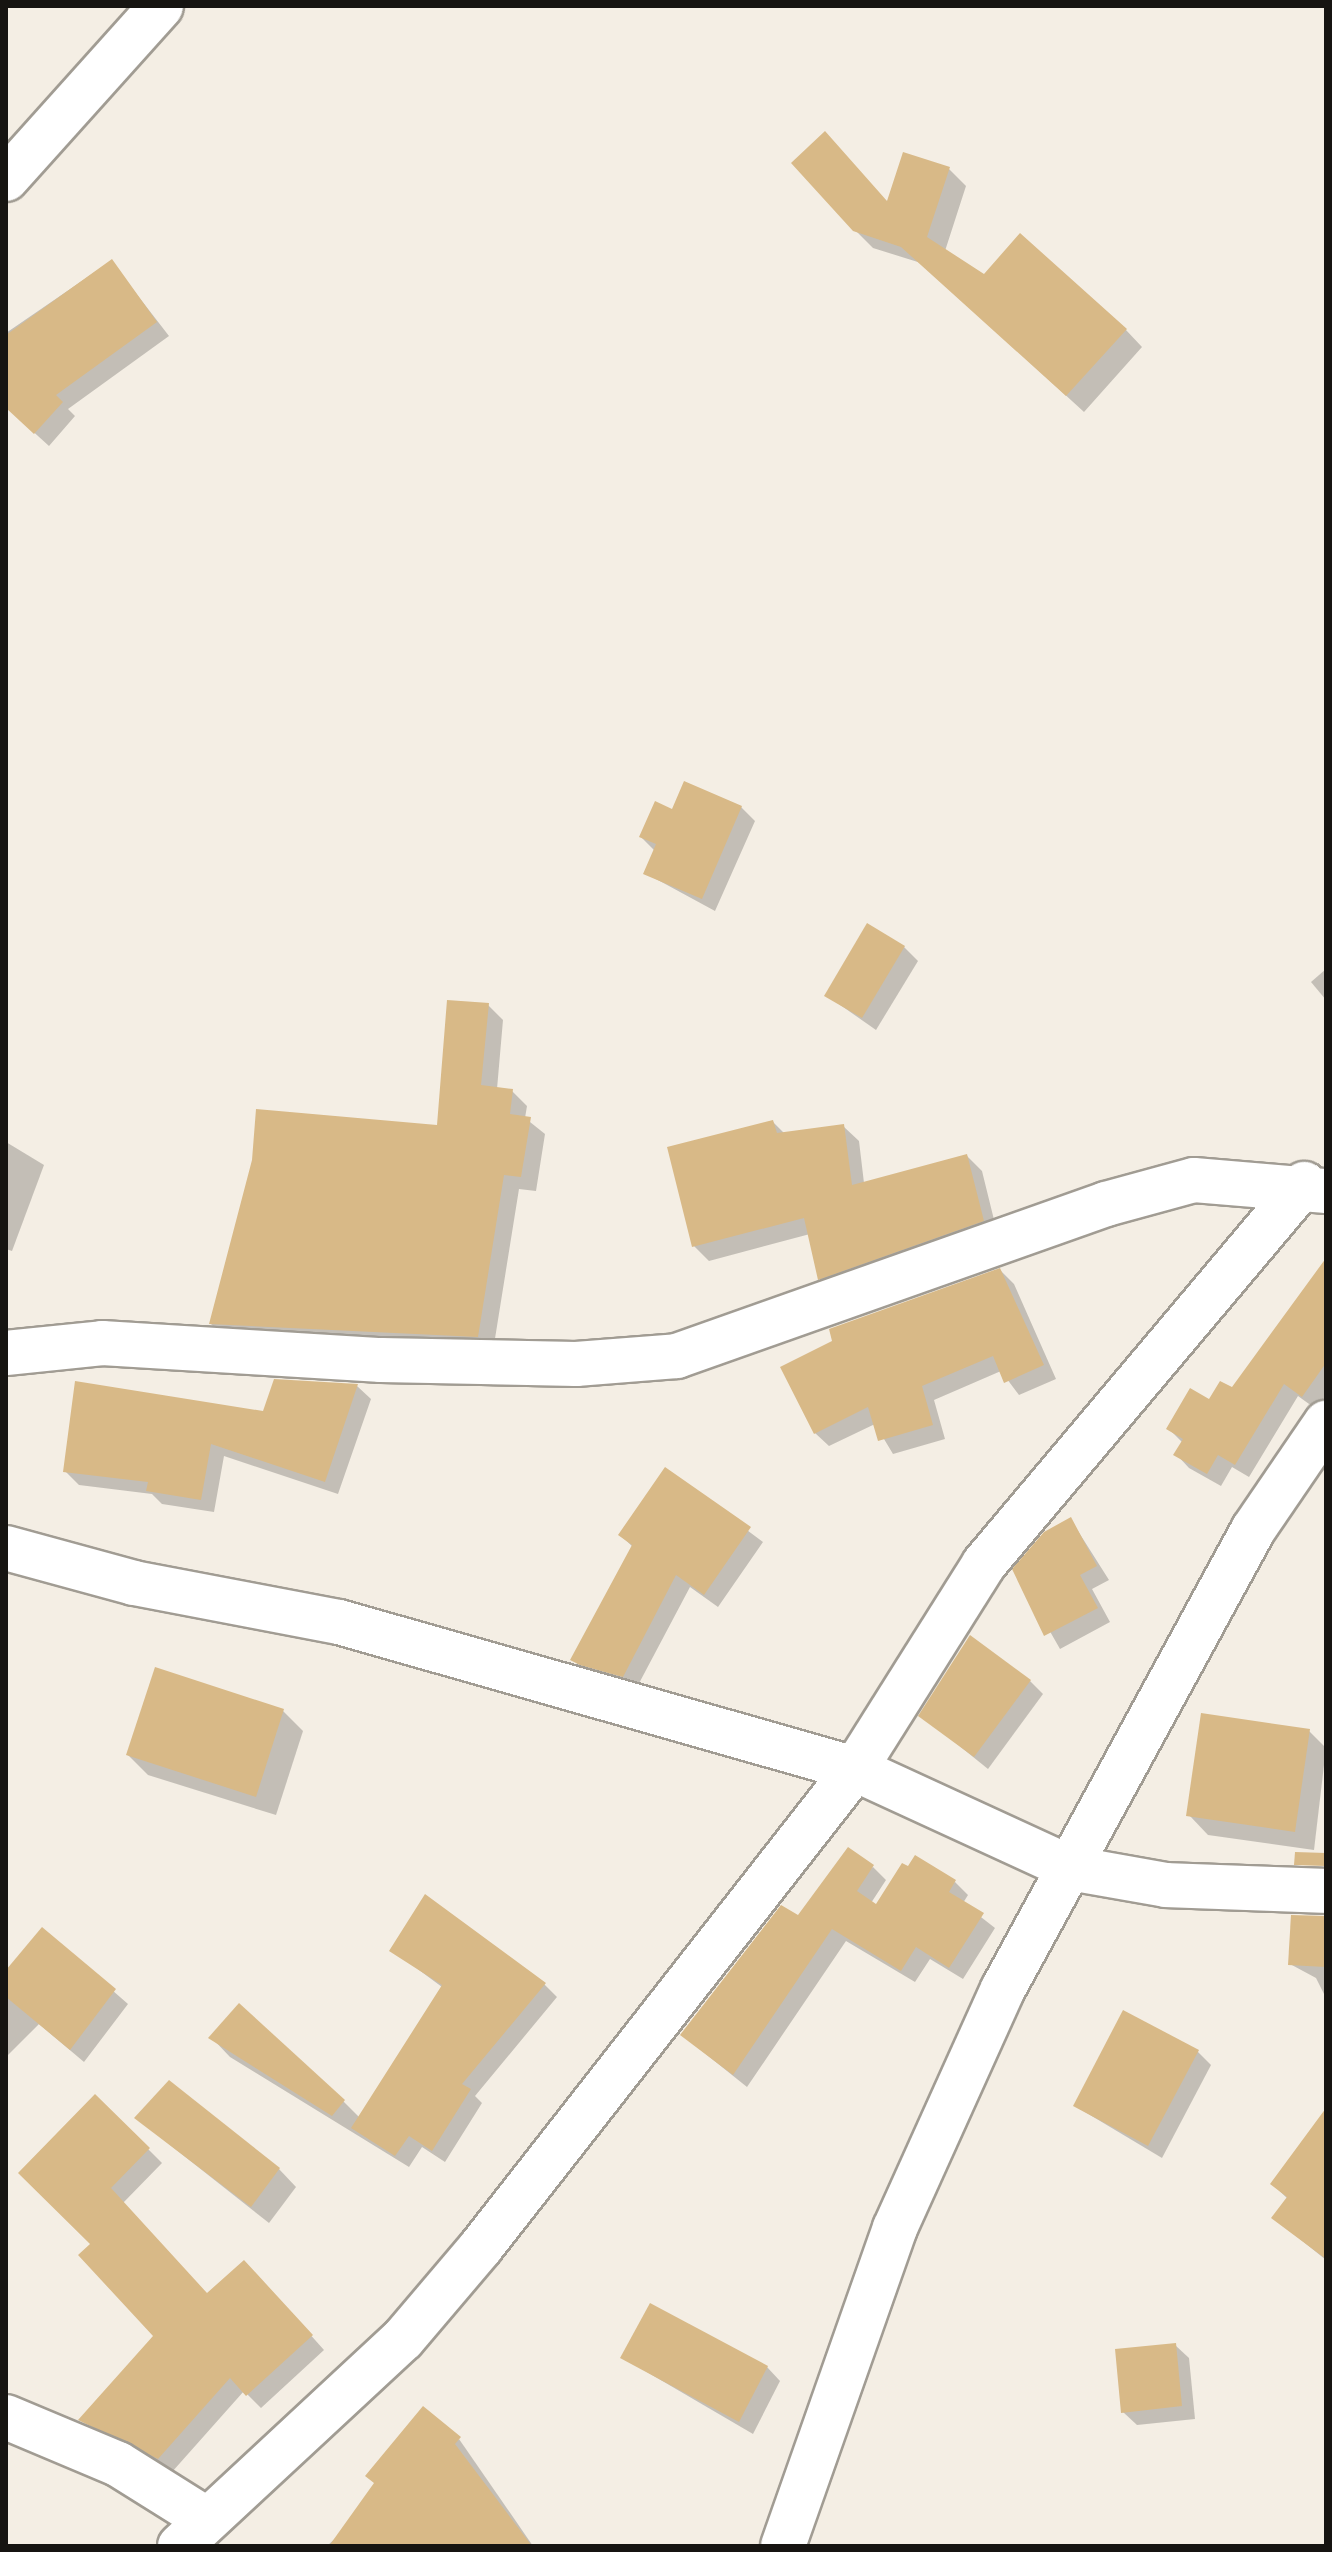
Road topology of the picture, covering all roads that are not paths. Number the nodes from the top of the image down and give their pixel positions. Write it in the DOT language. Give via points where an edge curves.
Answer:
graph roads {
  1 [pos="153,9"];
  2 [pos="6,179"];
  3 [pos="1315,1188"];
  4 [pos="6,1353"];
  5 [pos="1326,1423"];
  6 [pos="6,1548"];
  7 [pos="855,1769"];
  8 [pos="1070,1868"];
  9 [pos="1326,1891"];
  10 [pos="6,2417"];
  11 [pos="192,2532"];
  12 [pos="783,2546"];
  1 -- 2 [label="street"];
  3 -- 4 [label="street" via="1194,1180 1120,1200 677,1356 576,1364 396,1361 102,1343"];
  3 -- 7 [label="street" via="984,1564"];
  5 -- 8 [label="street" via="1253,1530"];
  6 -- 7 [label="street" via="134,1583 339,1622"];
  7 -- 8 [label="street"];
  7 -- 11 [label="street" via="403,2339"];
  8 -- 9 [label="street" via="1166,1885"];
  8 -- 12 [label="street" via="1003,1989 895,2228"];
  10 -- 11 [label="street" via="118,2464"];
}
